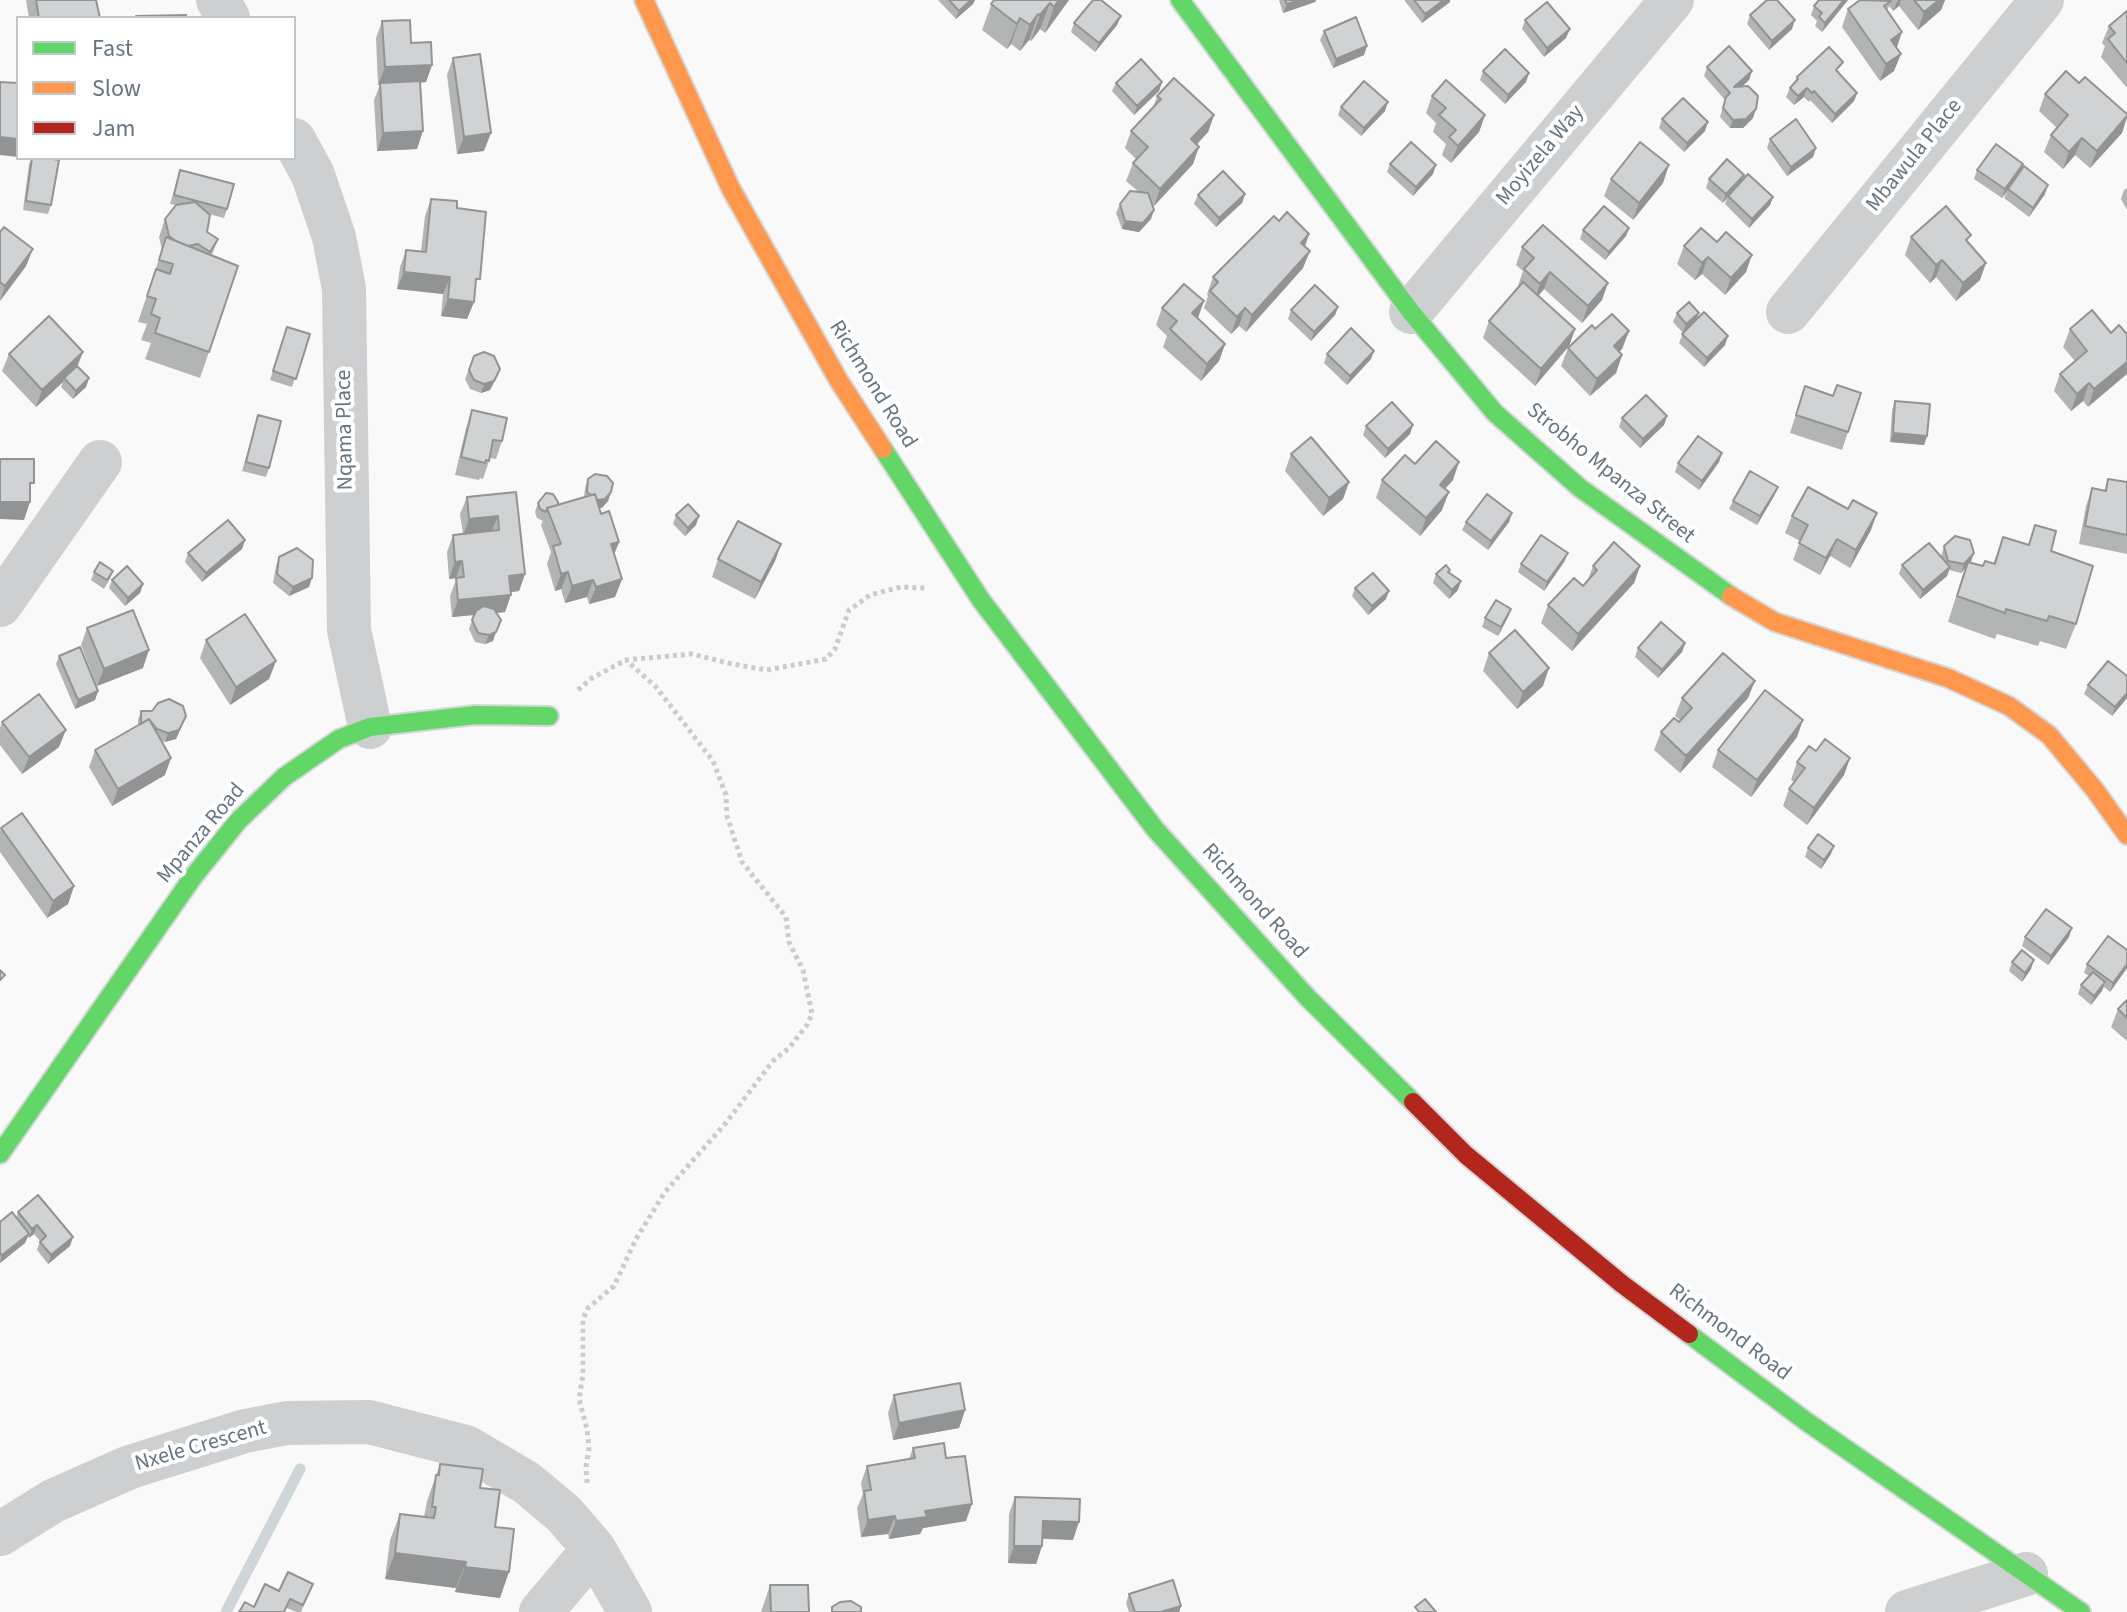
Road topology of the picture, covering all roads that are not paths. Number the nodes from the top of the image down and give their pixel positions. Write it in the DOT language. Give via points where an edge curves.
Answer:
graph roads {
  1 [pos="644,0"];
  2 [pos="1180,0"];
  3 [pos="1672,0"];
  4 [pos="2042,0"];
  5 [pos="296,144"];
  6 [pos="1411,312"];
  7 [pos="1788,312"];
  8 [pos="100,462"];
  9 [pos="0,605"];
  10 [pos="549,716"];
  11 [pos="370,727"];
  12 [pos="2127,835"];
  13 [pos="0,1154"];
  14 [pos="0,1534"];
  15 [pos="594,1549"];
  16 [pos="2026,1574"];
  17 [pos="541,1612"];
  18 [pos="630,1612"];
  19 [pos="1907,1612"];
  20 [pos="2081,1612"];
  1 -- 16 [label="main road, Richmond Road" via="731,189 839,381 981,600 1155,829 1308,998 1466,1155 1622,1284 1807,1422"];
  2 -- 6 [label="main road, Strobho Mpanza Street"];
  3 -- 6 [label="street, Moyizela Way"];
  4 -- 7 [label="street, Mbawula Place"];
  5 -- 11 [label="street, Nqama Place" via="330,225 344,289 349,630"];
  6 -- 12 [label="main road, Strobho Mpanza Street" via="1495,413 1580,488 1666,551 1775,622 1948,678 2009,706 2049,735"];
  8 -- 9 [label="street"];
  10 -- 11 [label="main road, Mpanza Road" via="475,715"];
  11 -- 13 [label="main road, Mpanza Road" via="339,739 284,777 238,821 193,877"];
  14 -- 15 [label="street, Nxele Crescent" via="53,1501 130,1467 245,1431 287,1423 369,1422 466,1447 527,1483"];
  15 -- 17 [label="street"];
  15 -- 18 [label="street, Nxele Crescent"];
  16 -- 19 [label="street"];
  16 -- 20 [label="main road, Richmond Road"];
}
